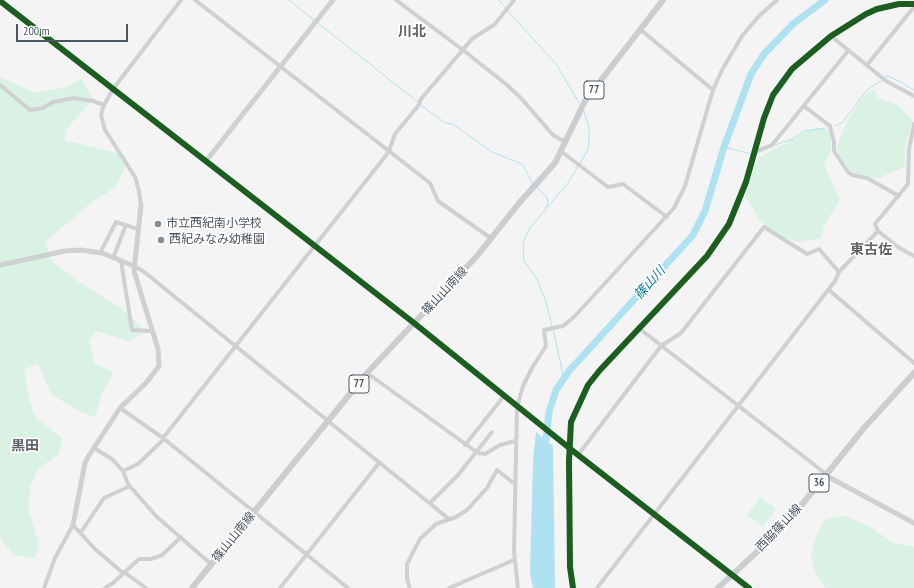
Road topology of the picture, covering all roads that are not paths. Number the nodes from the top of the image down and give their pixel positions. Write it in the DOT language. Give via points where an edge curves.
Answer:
graph roads {
  1 [pos="181,0"];
  2 [pos="195,0"];
  3 [pos="333,0"];
  4 [pos="396,0"];
  5 [pos="514,0"];
  6 [pos="663,0"];
  7 [pos="777,0"];
  8 [pos="0,1"];
  9 [pos="914,5"];
  10 [pos="641,30"];
  11 [pos="831,36"];
  12 [pos="464,50"];
  13 [pos="848,51"];
  14 [pos="867,65"];
  15 [pos="281,66"];
  16 [pos="0,85"];
  17 [pos="2,89"];
  18 [pos="113,89"];
  19 [pos="713,90"];
  20 [pos="914,96"];
  21 [pos="104,105"];
  22 [pos="804,106"];
  23 [pos="914,124"];
  24 [pos="565,142"];
  25 [pos="389,151"];
  26 [pos="562,152"];
  27 [pos="754,152"];
  28 [pos="206,161"];
  29 [pos="899,196"];
  30 [pos="141,205"];
  31 [pos="667,218"];
  32 [pos="126,225"];
  33 [pos="138,229"];
  34 [pos="878,230"];
  35 [pos="492,239"];
  36 [pos="313,246"];
  37 [pos="100,253"];
  38 [pos="914,256"];
  39 [pos="113,258"];
  40 [pos="121,261"];
  41 [pos="0,265"];
  42 [pos="134,266"];
  43 [pos="839,272"];
  44 [pos="829,290"];
  45 [pos="414,324"];
  46 [pos="640,329"];
  47 [pos="152,331"];
  48 [pos="662,346"];
  49 [pos="235,347"];
  50 [pos="914,363"];
  51 [pos="367,373"];
  52 [pos="914,373"];
  53 [pos="504,396"];
  54 [pos="738,405"];
  55 [pos="120,408"];
  56 [pos="518,408"];
  57 [pos="328,421"];
  58 [pos="492,432"];
  59 [pos="164,439"];
  60 [pos="515,440"];
  61 [pos="465,445"];
  62 [pos="94,448"];
  63 [pos="569,448"];
  64 [pos="475,451"];
  65 [pos="578,455"];
  66 [pos="379,463"];
  67 [pos="123,471"];
  68 [pos="826,474"];
  69 [pos="515,484"];
  70 [pos="130,486"];
  71 [pos="430,503"];
  72 [pos="254,512"];
  73 [pos="654,514"];
  74 [pos="449,520"];
  75 [pos="914,523"];
  76 [pos="73,525"];
  77 [pos="81,532"];
  78 [pos="181,537"];
  79 [pos="307,554"];
  80 [pos="514,560"];
  81 [pos="212,564"];
  82 [pos="124,572"];
  83 [pos="733,574"];
  84 [pos="44,588"];
  85 [pos="105,588"];
  86 [pos="146,588"];
  87 [pos="192,588"];
  88 [pos="280,588"];
  89 [pos="348,588"];
  90 [pos="410,588"];
  91 [pos="449,588"];
  92 [pos="518,588"];
  93 [pos="573,588"];
  94 [pos="597,588"];
  95 [pos="718,588"];
  96 [pos="749,588"];
  1 -- 18 [label="street"];
  2 -- 15 [label="street"];
  3 -- 15 [label="street"];
  4 -- 12 [label="street"];
  5 -- 12 [label="street" via="495,24 478,33"];
  6 -- 10 [label="main road, 篠山山南線 / 77"];
  7 -- 19 [label="street" via="742,36"];
  8 -- 18 [label="street"];
  9 -- 11 [label="street" via="899,4 877,10"];
  9 -- 14 [label="street"];
  10 -- 19 [label="street"];
  10 -- 24 [label="main road, 篠山山南線 / 77" via="585,101"];
  11 -- 13 [label="street"];
  11 -- 27 [label="street" via="792,69 773,95"];
  12 -- 24 [label="street" via="520,97 553,135"];
  12 -- 25 [label="street" via="421,99 396,134"];
  13 -- 14 [label="street"];
  13 -- 22 [label="street"];
  14 -- 20 [label="street" via="886,81"];
  15 -- 25 [label="street"];
  15 -- 28 [label="street"];
  16 -- 17 [label="street"];
  17 -- 21 [label="street" via="30,110 74,98"];
  18 -- 21 [label="street"];
  18 -- 28 [label="street"];
  19 -- 31 [label="street" via="685,186"];
  21 -- 30 [label="street" via="101,120 133,172 140,191"];
  22 -- 27 [label="street" via="772,145"];
  22 -- 29 [label="street" via="830,126 834,151 848,172 867,178"];
  23 -- 29 [label="street" via="909,149 908,184"];
  24 -- 26 [label="main road, 篠山山南線 / 77"];
  25 -- 35 [label="street" via="430,183 441,204"];
  25 -- 36 [label="street"];
  26 -- 31 [label="street" via="608,187 623,184"];
  26 -- 35 [label="main road, 篠山山南線 / 77"];
  27 -- 46 [label="street" via="746,182 729,224 707,256"];
  28 -- 36 [label="street"];
  29 -- 34 [label="street" via="875,224"];
  30 -- 33 [label="street"];
  31 -- 56 [label="street" via="567,324 544,330 546,346 529,374"];
  32 -- 33 [label="street"];
  32 -- 37 [label="street" via="116,222"];
  32 -- 39 [label="street"];
  33 -- 42 [label="street"];
  34 -- 38 [label="street" via="898,247"];
  34 -- 43 [label="street"];
  35 -- 45 [label="main road, 篠山山南線 / 77"];
  36 -- 45 [label="street"];
  36 -- 49 [label="street"];
  37 -- 39 [label="street"];
  37 -- 41 [label="street" via="90,250 65,251"];
  39 -- 40 [label="street"];
  40 -- 42 [label="street"];
  40 -- 47 [label="street" via="132,330"];
  42 -- 47 [label="street"];
  42 -- 49 [label="street"];
  43 -- 44 [label="street"];
  43 -- 48 [label="street" via="819,249 807,254 764,227 681,333"];
  44 -- 50 [label="street"];
  44 -- 54 [label="street"];
  45 -- 51 [label="main road, 篠山山南線 / 77"];
  45 -- 53 [label="street"];
  46 -- 48 [label="street"];
  46 -- 63 [label="street" via="588,385 571,422"];
  47 -- 55 [label="street" via="158,348 159,366 146,383"];
  48 -- 54 [label="street"];
  48 -- 65 [label="street"];
  49 -- 57 [label="street"];
  49 -- 59 [label="street"];
  51 -- 57 [label="main road, 篠山山南線 / 77"];
  51 -- 61 [label="street"];
  52 -- 68 [label="main road, 西脇篠山線 / 36"];
  53 -- 56 [label="street"];
  53 -- 61 [label="street"];
  54 -- 68 [label="street"];
  54 -- 73 [label="street"];
  55 -- 59 [label="street"];
  55 -- 62 [label="street"];
  56 -- 60 [label="street"];
  56 -- 63 [label="street"];
  57 -- 66 [label="street"];
  57 -- 72 [label="main road, 篠山山南線 / 77"];
  58 -- 64 [label="street"];
  59 -- 67 [label="street" via="138,464"];
  59 -- 72 [label="street"];
  60 -- 64 [label="street" via="485,454"];
  60 -- 69 [label="street"];
  61 -- 64 [label="street"];
  62 -- 67 [label="street" via="112,459"];
  62 -- 76 [label="street" via="85,463"];
  63 -- 65 [label="street"];
  63 -- 93 [label="street" via="570,567"];
  64 -- 71 [label="street" via="458,475"];
  65 -- 73 [label="street"];
  66 -- 71 [label="street"];
  66 -- 79 [label="street"];
  67 -- 70 [label="street"];
  68 -- 75 [label="street"];
  68 -- 83 [label="main road, 西脇篠山線 / 36" via="795,513"];
  69 -- 74 [label="street" via="497,470 487,488 467,510"];
  69 -- 80 [label="street"];
  70 -- 77 [label="street" via="104,498"];
  70 -- 78 [label="street" via="156,516"];
  71 -- 74 [label="street"];
  72 -- 79 [label="street"];
  72 -- 81 [label="main road, 篠山山南線 / 77"];
  73 -- 83 [label="street"];
  73 -- 94 [label="street"];
  74 -- 90 [label="street" via="436,524 420,539 411,553 407,564"];
  76 -- 77 [label="street"];
  76 -- 84 [label="street" via="55,558"];
  77 -- 82 [label="street" via="95,549"];
  78 -- 81 [label="street"];
  78 -- 82 [label="street" via="162,555 151,559 139,559"];
  79 -- 88 [label="street"];
  79 -- 89 [label="street"];
  80 -- 91 [label="street"];
  80 -- 92 [label="street"];
  81 -- 87 [label="main road, 篠山山南線 / 77"];
  82 -- 85 [label="street"];
  82 -- 86 [label="street"];
  83 -- 95 [label="main road, 西脇篠山線 / 36"];
  83 -- 96 [label="street"];
}
